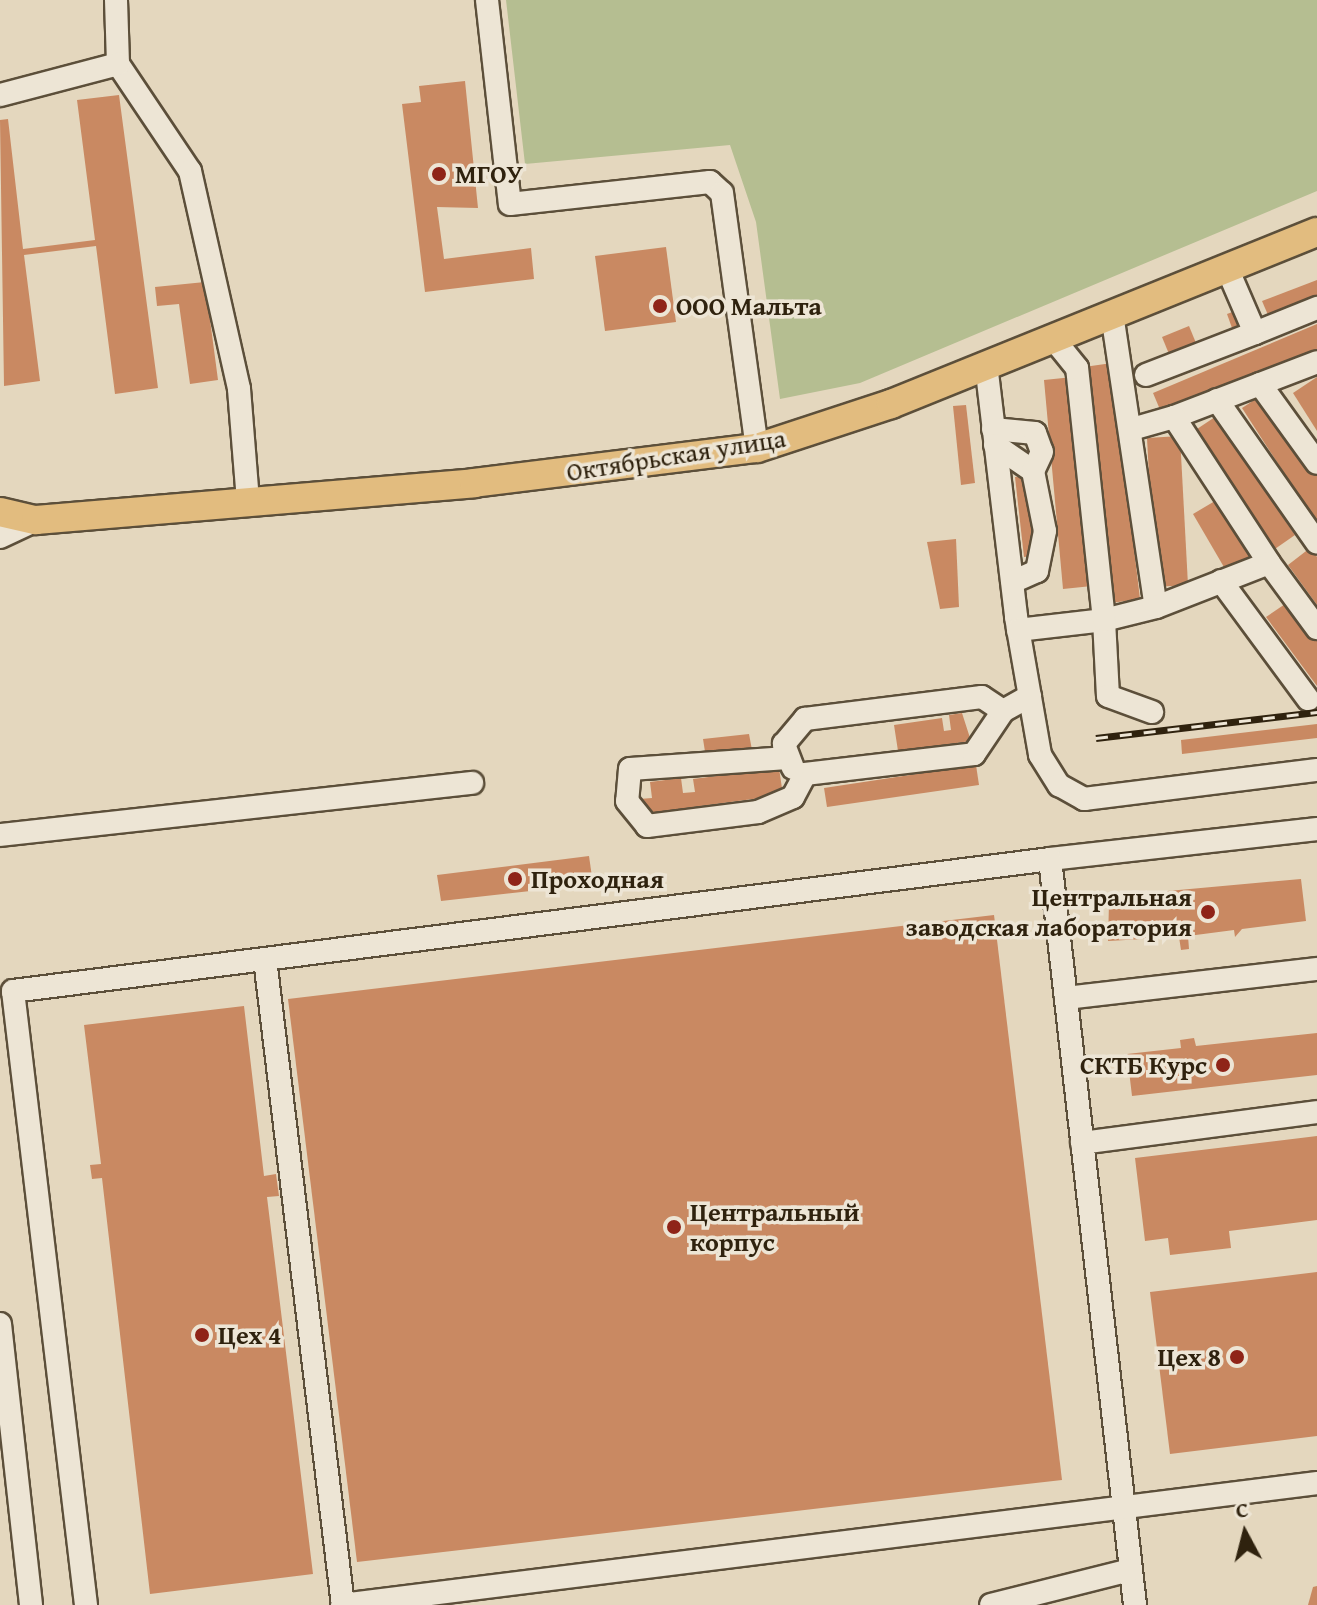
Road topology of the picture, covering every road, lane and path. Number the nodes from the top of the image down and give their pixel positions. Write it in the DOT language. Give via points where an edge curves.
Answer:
graph roads {
  1 [pos="116,0"];
  2 [pos="487,0"];
  3 [pos="118,64"];
  4 [pos="0,95"];
  5 [pos="1317,232"];
  6 [pos="1227,268"];
  7 [pos="1317,308"];
  8 [pos="1112,314"];
  9 [pos="1255,333"];
  10 [pos="1053,338"];
  11 [pos="986,364"];
  12 [pos="1314,368"];
  13 [pos="1146,375"];
  14 [pos="1260,384"];
  15 [pos="1217,400"];
  16 [pos="1174,417"];
  17 [pos="1132,429"];
  18 [pos="994,437"];
  19 [pos="757,448"];
  20 [pos="1317,463"];
  21 [pos="248,500"];
  22 [pos="0,512"];
  23 [pos="36,520"];
  24 [pos="0,537"];
  25 [pos="1317,543"];
  26 [pos="1269,563"];
  27 [pos="1221,581"];
  28 [pos="1012,582"];
  29 [pos="1156,607"];
  30 [pos="1104,620"];
  31 [pos="1317,628"];
  32 [pos="1018,630"];
  33 [pos="1030,696"];
  34 [pos="1308,699"];
  35 [pos="1003,711"];
  36 [pos="1152,712"];
  37 [pos="787,758"];
  38 [pos="1317,770"];
  39 [pos="805,774"];
  40 [pos="472,783"];
  41 [pos="1317,829"];
  42 [pos="0,835"];
  43 [pos="1050,859"];
  44 [pos="265,959"];
  45 [pos="1317,969"];
  46 [pos="1066,998"];
  47 [pos="1317,1112"];
  48 [pos="1082,1143"];
  49 [pos="1,1338"];
  50 [pos="1317,1483"];
  51 [pos="1122,1506"];
  52 [pos="1130,1570"];
  53 [pos="31,1605"];
  54 [pos="86,1605"];
  55 [pos="343,1605"];
  56 [pos="991,1605"];
  57 [pos="1135,1605"];
  1 -- 3 [label="street"];
  2 -- 19 [label="street" via="510,204 710,182 722,193"];
  3 -- 4 [label="street"];
  3 -- 21 [label="street" via="190,171 239,389"];
  5 -- 6 [label="main road, Октябрьская улица"];
  6 -- 8 [label="main road, Октябрьская улица"];
  6 -- 9 [label="street"];
  7 -- 9 [label="street"];
  8 -- 10 [label="main road, Октябрьская улица"];
  8 -- 17 [label="street"];
  9 -- 13 [label="street"];
  10 -- 11 [label="main road, Октябрьская улица"];
  10 -- 30 [label="street" via="1077,368"];
  11 -- 18 [label="street"];
  11 -- 19 [label="main road, Октябрьская улица"];
  12 -- 14 [label="street"];
  14 -- 15 [label="street"];
  14 -- 20 [label="street"];
  15 -- 16 [label="street"];
  15 -- 25 [label="street"];
  16 -- 17 [label="street"];
  16 -- 26 [label="street"];
  17 -- 29 [label="street"];
  18 -- 28 [label="street"];
  18 -- 28 [label="street" via="1035,433 1042,452 1033,471 1045,531 1040,558 1037,571"];
  19 -- 21 [label="main road, Октябрьская улица" via="474,483"];
  21 -- 23 [label="main road, Октябрьская улица"];
  22 -- 23 [label="main road, Октябрьская улица"];
  23 -- 24 [label="street"];
  26 -- 27 [label="street"];
  26 -- 31 [label="street"];
  27 -- 29 [label="street"];
  27 -- 34 [label="street"];
  28 -- 32 [label="street"];
  29 -- 30 [label="street"];
  30 -- 32 [label="street"];
  30 -- 36 [label="street" via="1108,696"];
  32 -- 33 [label="street"];
  33 -- 35 [label="street"];
  33 -- 38 [label="street" via="1040,755 1059,785 1084,799"];
  35 -- 37 [label="street" via="982,697 805,719 784,744"];
  35 -- 39 [label="street" via="974,754"];
  37 -- 39 [label="street"];
  37 -- 39 [label="street" via="630,769 627,801 647,826 758,812 793,797"];
  40 -- 42 [label="street"];
  41 -- 43 [label="street"];
  43 -- 44 [label="street"];
  43 -- 46 [label="street"];
  44 -- 54 [label="street" via="13,991"];
  44 -- 55 [label="street"];
  45 -- 46 [label="street"];
  46 -- 48 [label="street"];
  47 -- 48 [label="street"];
  48 -- 51 [label="street"];
  49 -- 53 [label="street"];
  50 -- 51 [label="street"];
  51 -- 52 [label="street"];
  51 -- 55 [label="street"];
  52 -- 56 [label="street"];
  52 -- 57 [label="street"];
}
